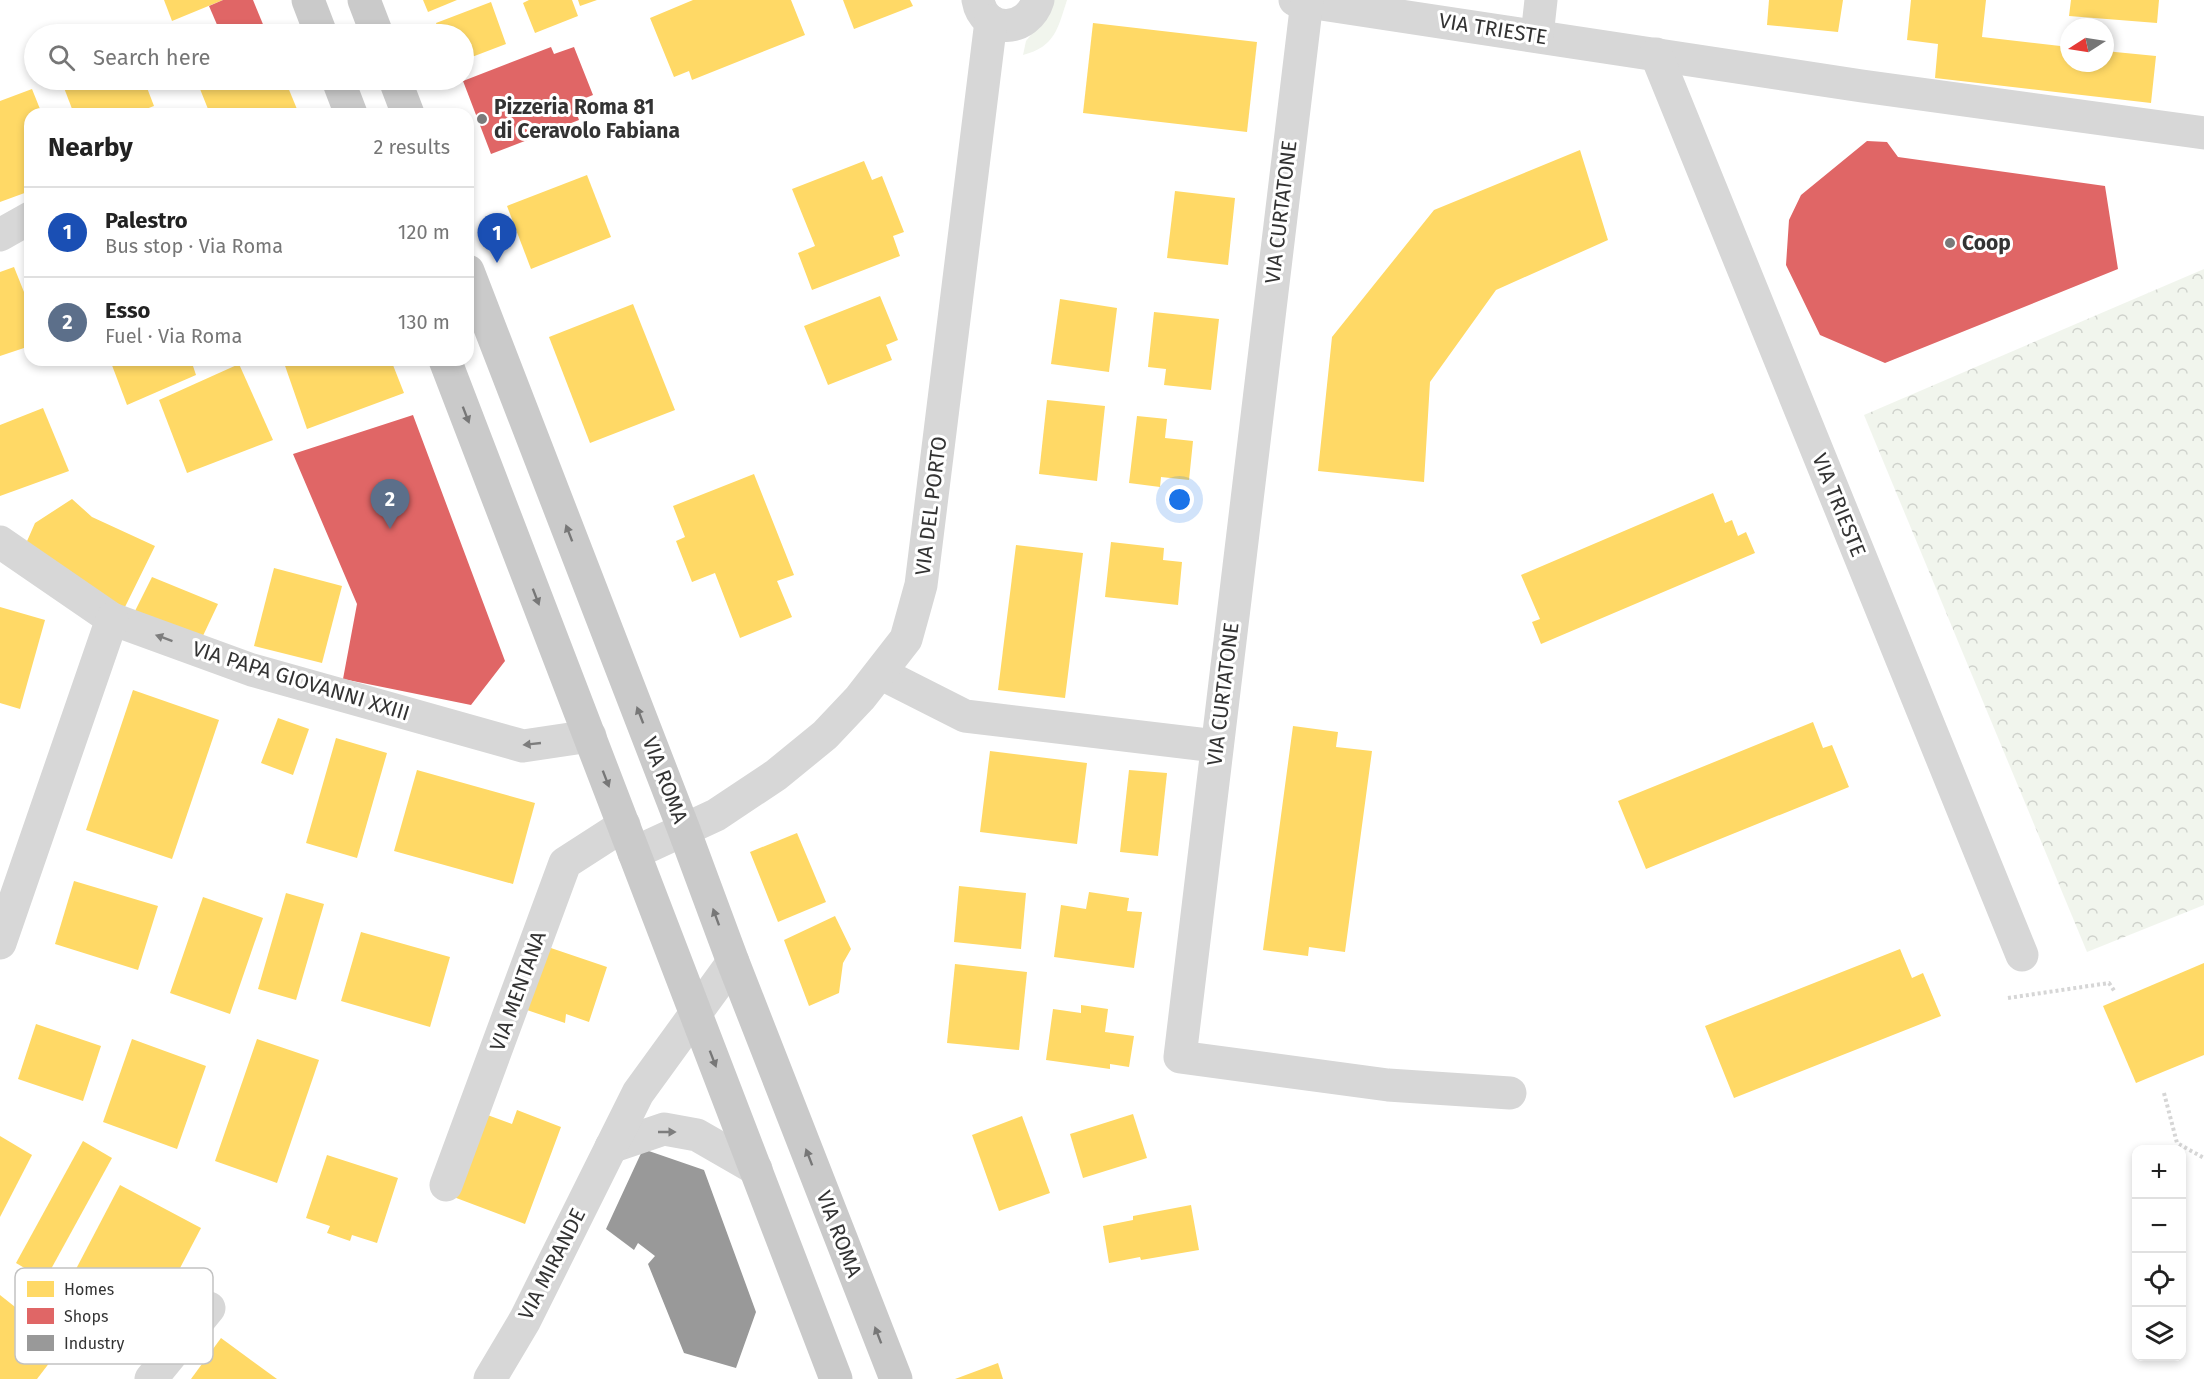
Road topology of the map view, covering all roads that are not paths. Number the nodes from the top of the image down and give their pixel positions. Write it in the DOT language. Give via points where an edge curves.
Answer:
graph roads {
  1 [pos="308,0"];
  2 [pos="364,0"];
  3 [pos="1038,0"];
  4 [pos="1541,0"];
  5 [pos="1301,1"];
  6 [pos="985,11"];
  7 [pos="317,24"];
  8 [pos="373,24"];
  9 [pos="1537,36"];
  10 [pos="1656,54"];
  11 [pos="342,90"];
  12 [pos="398,90"];
  13 [pos="349,108"];
  14 [pos="406,108"];
  15 [pos="2204,133"];
  16 [pos="24,221"];
  17 [pos="0,235"];
  18 [pos="474,286"];
  19 [pos="447,366"];
  20 [pos="0,542"];
  21 [pos="112,620"];
  22 [pos="879,673"];
  23 [pos="590,736"];
  24 [pos="1216,746"];
  25 [pos="684,830"];
  26 [pos="629,839"];
  27 [pos="0,943"];
  28 [pos="2022,955"];
  29 [pos="733,962"];
  30 [pos="695,1013"];
  31 [pos="1510,1093"];
  32 [pos="611,1147"];
  33 [pos="756,1169"];
  34 [pos="446,1185"];
  35 [pos="163,1364"];
  36 [pos="151,1379"];
  37 [pos="490,1379"];
  38 [pos="836,1379"];
  39 [pos="896,1379"];
  1 -- 7 [label="main road"];
  2 -- 8 [label="main road"];
  3 -- 6 [label="street" via="1027,20 1016,25 1004,26"];
  4 -- 9 [label="street"];
  5 -- 9 [label="street, VIA TRIESTE"];
  5 -- 24 [label="street, VIA CURTATONE"];
  6 -- 22 [label="street, VIA DEL PORTO" via="921,585 906,639"];
  9 -- 10 [label="street, VIA TRIESTE"];
  10 -- 15 [label="street, VIA TRIESTE"];
  10 -- 28 [label="street, VIA TRIESTE"];
  11 -- 13 [label="main road"];
  12 -- 14 [label="main road"];
  16 -- 17 [label="street"];
  25 -- 18 [label="main road, VIA ROMA, one-way"];
  19 -- 23 [label="main road, one-way" via="498,528"];
  20 -- 21 [label="street, VIA PAPA GIOVANNI XXIII"];
  23 -- 21 [label="street, VIA PAPA GIOVANNI XXIII, one-way" via="523,746 252,670"];
  21 -- 27 [label="street"];
  22 -- 24 [label="street" via="965,716"];
  22 -- 25 [label="street, VIA DEL PORTO" via="825,735 776,775 716,815"];
  23 -- 26 [label="main road, one-way"];
  24 -- 31 [label="street, VIA CURTATONE" via="1180,1057 1388,1085"];
  25 -- 26 [label="street, VIA DEL PORTO"];
  29 -- 25 [label="main road, VIA ROMA, one-way"];
  26 -- 30 [label="main road"];
  26 -- 34 [label="street, VIA MENTANA" via="565,863"];
  29 -- 30 [label="street, VIA MIRANDE"];
  39 -- 29 [label="main road, VIA ROMA, one-way"];
  30 -- 32 [label="street, VIA MIRANDE" via="639,1093"];
  30 -- 33 [label="main road, one-way"];
  32 -- 33 [label="street, one-way" via="664,1129 697,1135"];
  32 -- 37 [label="street, VIA MIRANDE" via="525,1320"];
  33 -- 38 [label="main road"];
  35 -- 36 [label="street"];
}
